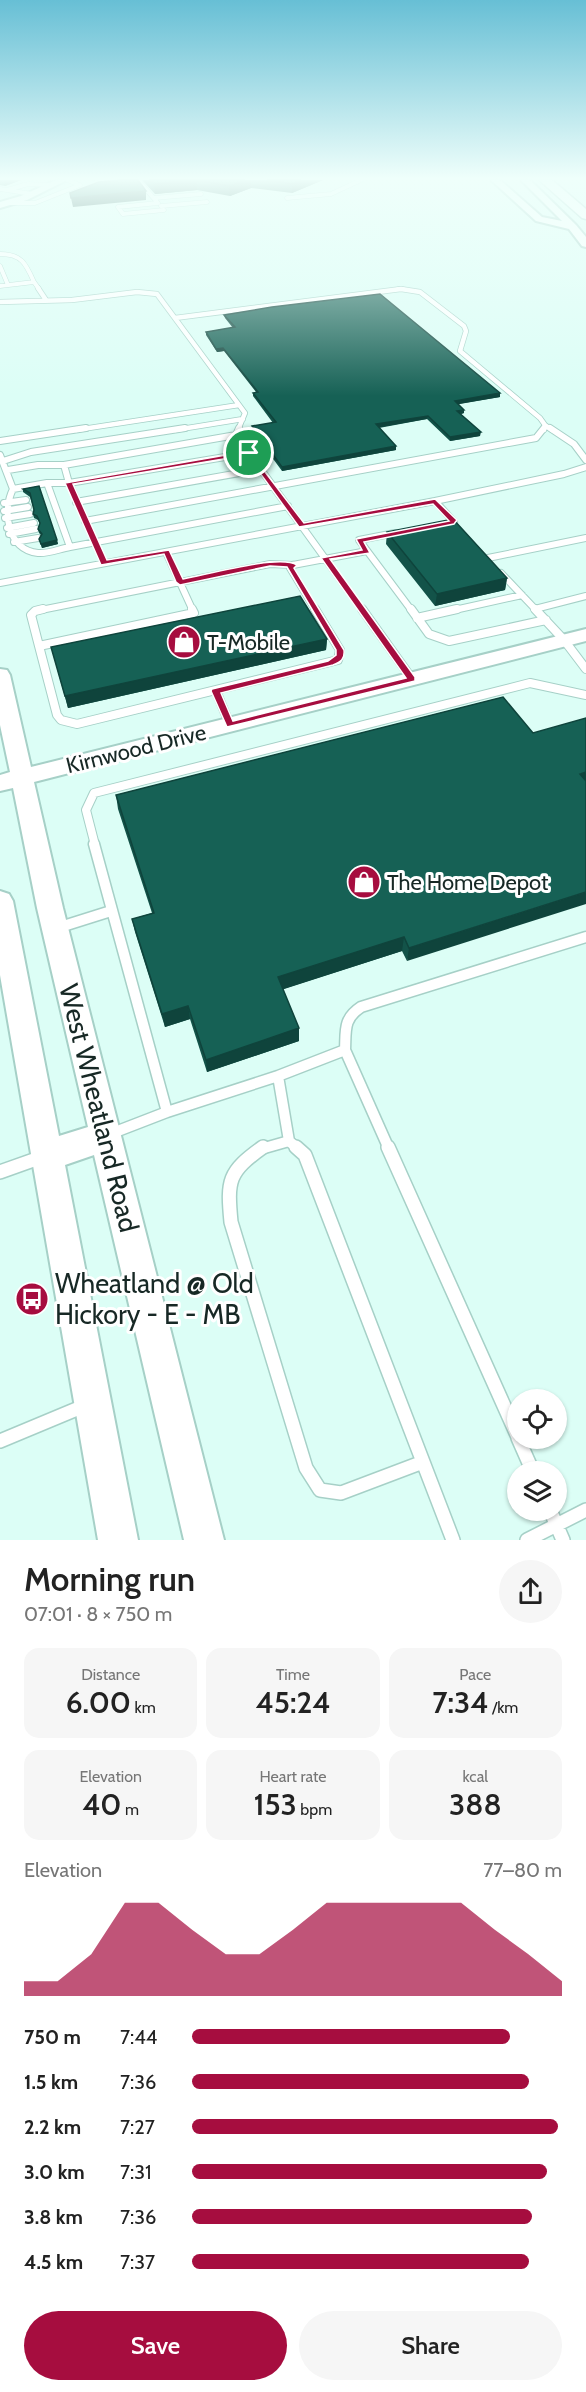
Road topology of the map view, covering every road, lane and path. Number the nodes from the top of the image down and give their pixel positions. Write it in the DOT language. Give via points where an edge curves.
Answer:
graph roads {
  1 [pos="0,254"];
  2 [pos="0,266"];
  3 [pos="34,282"];
  4 [pos="8,285"];
  5 [pos="0,286"];
  6 [pos="0,298"];
  7 [pos="45,300"];
  8 [pos="0,302"];
  9 [pos="175,318"];
  10 [pos="239,405"];
  11 [pos="243,419"];
  12 [pos="545,425"];
  13 [pos="236,435"];
  14 [pos="0,441"];
  15 [pos="249,453"];
  16 [pos="1,458"];
  17 [pos="586,460"];
  18 [pos="64,465"];
  19 [pos="586,467"];
  20 [pos="262,470"];
  21 [pos="8,471"];
  22 [pos="46,483"];
  23 [pos="69,483"];
  24 [pos="273,485"];
  25 [pos="13,489"];
  26 [pos="42,497"];
  27 [pos="26,500"];
  28 [pos="435,501"];
  29 [pos="76,502"];
  30 [pos="53,503"];
  31 [pos="288,506"];
  32 [pos="46,508"];
  33 [pos="4,511"];
  34 [pos="29,511"];
  35 [pos="85,520"];
  36 [pos="61,522"];
  37 [pos="454,522"];
  38 [pos="51,523"];
  39 [pos="444,524"];
  40 [pos="302,525"];
  41 [pos="35,526"];
  42 [pos="461,529"];
  43 [pos="8,531"];
  44 [pos="401,532"];
  45 [pos="65,533"];
  46 [pos="55,535"];
  47 [pos="38,538"];
  48 [pos="586,538"];
  49 [pos="14,542"];
  50 [pos="95,542"];
  51 [pos="70,547"];
  52 [pos="481,550"];
  53 [pos="367,551"];
  54 [pos="166,552"];
  55 [pos="325,558"];
  56 [pos="488,558"];
  57 [pos="104,563"];
  58 [pos="293,565"];
  59 [pos="180,582"];
  60 [pos="0,583"];
  61 [pos="522,596"];
  62 [pos="586,596"];
  63 [pos="535,609"];
  64 [pos="417,618"];
  65 [pos="546,620"];
  66 [pos="586,635"];
  67 [pos="564,640"];
  68 [pos="39,646"];
  69 [pos="586,669"];
  70 [pos="0,675"];
  71 [pos="412,679"];
  72 [pos="216,691"];
  73 [pos="586,695"];
  74 [pos="230,725"];
  75 [pos="23,777"];
  76 [pos="0,783"];
  77 [pos="0,901"];
  78 [pos="111,910"];
  79 [pos="56,929"];
  80 [pos="586,937"];
  81 [pos="6,966"];
  82 [pos="345,1050"];
  83 [pos="278,1076"];
  84 [pos="167,1112"];
  85 [pos="106,1136"];
  86 [pos="289,1141"];
  87 [pos="47,1155"];
  88 [pos="0,1173"];
  89 [pos="93,1402"];
  90 [pos="507,1413"];
  91 [pos="0,1441"];
  92 [pos="423,1462"];
  93 [pos="586,1510"];
  94 [pos="555,1521"];
  95 [pos="557,1525"];
  96 [pos="118,1540"];
  97 [pos="204,1540"];
  98 [pos="453,1540"];
  99 [pos="527,1540"];
  100 [pos="563,1540"];
  1 -- 3 [label="lane" via="17,254"];
  2 -- 4 [label="lane"];
  3 -- 4 [label="lane"];
  3 -- 7 [label="lane"];
  4 -- 5 [label="lane"];
  6 -- 7 [label="lane"];
  7 -- 8 [label="lane"];
  7 -- 9 [label="lane" via="148,292 157,294"];
  9 -- 10 [label="lane"];
  9 -- 12 [label="lane" via="401,289 420,292 464,326 460,351"];
  10 -- 11 [label="lane" via="245,412"];
  10 -- 14 [label="lane"];
  11 -- 13 [label="lane"];
  11 -- 16 [label="lane"];
  12 -- 17 [label="lane" via="574,444"];
  12 -- 24 [label="lane" via="536,438"];
  13 -- 15 [label="lane"];
  13 -- 18 [label="lane"];
  15 -- 20 [label="lane"];
  15 -- 23 [label="lane"];
  16 -- 21 [label="lane"];
  18 -- 21 [label="lane"];
  18 -- 23 [label="lane"];
  19 -- 28 [label="lane"];
  20 -- 24 [label="lane"];
  20 -- 29 [label="lane"];
  21 -- 25 [label="lane"];
  22 -- 23 [label="lane"];
  22 -- 25 [label="lane"];
  22 -- 30 [label="lane"];
  23 -- 29 [label="lane"];
  24 -- 31 [label="lane"];
  24 -- 35 [label="lane"];
  25 -- 33 [label="lane" via="7,494"];
  26 -- 30 [label="lane"];
  27 -- 33 [label="lane"];
  28 -- 37 [label="lane"];
  28 -- 40 [label="lane"];
  29 -- 35 [label="lane"];
  30 -- 32 [label="lane"];
  30 -- 36 [label="lane"];
  31 -- 40 [label="lane"];
  31 -- 50 [label="lane"];
  33 -- 34 [label="lane"];
  33 -- 43 [label="lane"];
  35 -- 50 [label="lane"];
  36 -- 38 [label="lane"];
  36 -- 45 [label="lane"];
  37 -- 39 [label="lane"];
  37 -- 42 [label="lane"];
  40 -- 54 [label="lane"];
  40 -- 55 [label="lane"];
  41 -- 43 [label="lane"];
  43 -- 49 [label="lane"];
  44 -- 53 [label="lane" via="359,540"];
  45 -- 46 [label="lane"];
  45 -- 51 [label="lane"];
  47 -- 49 [label="lane"];
  48 -- 56 [label="lane"];
  49 -- 51 [label="lane" via="33,552"];
  50 -- 51 [label="lane"];
  50 -- 57 [label="lane"];
  52 -- 56 [label="lane"];
  53 -- 55 [label="lane"];
  53 -- 64 [label="lane"];
  54 -- 57 [label="lane"];
  54 -- 59 [label="lane"];
  55 -- 58 [label="lane"];
  55 -- 71 [label="lane"];
  56 -- 61 [label="lane"];
  57 -- 60 [label="lane"];
  58 -- 59 [label="lane" via="270,564"];
  58 -- 72 [label="lane" via="290,567 340,650 338,660"];
  59 -- 68 [label="lane" via="34,611 31,615"];
  59 -- 68 [label="lane" via="194,613"];
  61 -- 63 [label="lane"];
  61 -- 64 [label="lane"];
  62 -- 63 [label="lane"];
  63 -- 65 [label="lane"];
  64 -- 65 [label="lane" via="429,634 449,641"];
  65 -- 67 [label="lane"];
  66 -- 67 [label="main road, Kirnwood Drive"];
  67 -- 69 [label="lane"];
  67 -- 71 [label="main road, Kirnwood Drive"];
  68 -- 72 [label="lane" via="57,715 68,723"];
  70 -- 75 [label="main road, West Wheatland Road"];
  71 -- 74 [label="main road, Kirnwood Drive"];
  72 -- 74 [label="lane"];
  73 -- 78 [label="lane" via="530,682 94,794 86,810"];
  74 -- 75 [label="main road, Kirnwood Drive"];
  75 -- 76 [label="main road, Kirnwood Drive"];
  75 -- 79 [label="main road, West Wheatland Road"];
  77 -- 81 [label="main road"];
  78 -- 79 [label="lane"];
  78 -- 84 [label="lane"];
  79 -- 85 [label="main road, West Wheatland Road"];
  80 -- 82 [label="lane" via="361,1007 350,1014"];
  81 -- 87 [label="main road"];
  82 -- 83 [label="lane"];
  82 -- 90 [label="lane"];
  83 -- 84 [label="lane"];
  83 -- 86 [label="lane"];
  84 -- 85 [label="lane"];
  85 -- 87 [label="main road"];
  85 -- 97 [label="main road, West Wheatland Road"];
  86 -- 92 [label="lane" via="305,1155"];
  86 -- 92 [label="lane" via="265,1146 242,1162 228,1188 231,1222 306,1468 320,1490 341,1493"];
  87 -- 88 [label="lane"];
  87 -- 89 [label="main road"];
  89 -- 91 [label="lane"];
  89 -- 96 [label="main road"];
  92 -- 98 [label="lane"];
  93 -- 95 [label="lane"];
  94 -- 95 [label="lane"];
  95 -- 99 [label="lane"];
  95 -- 100 [label="lane"];
}
